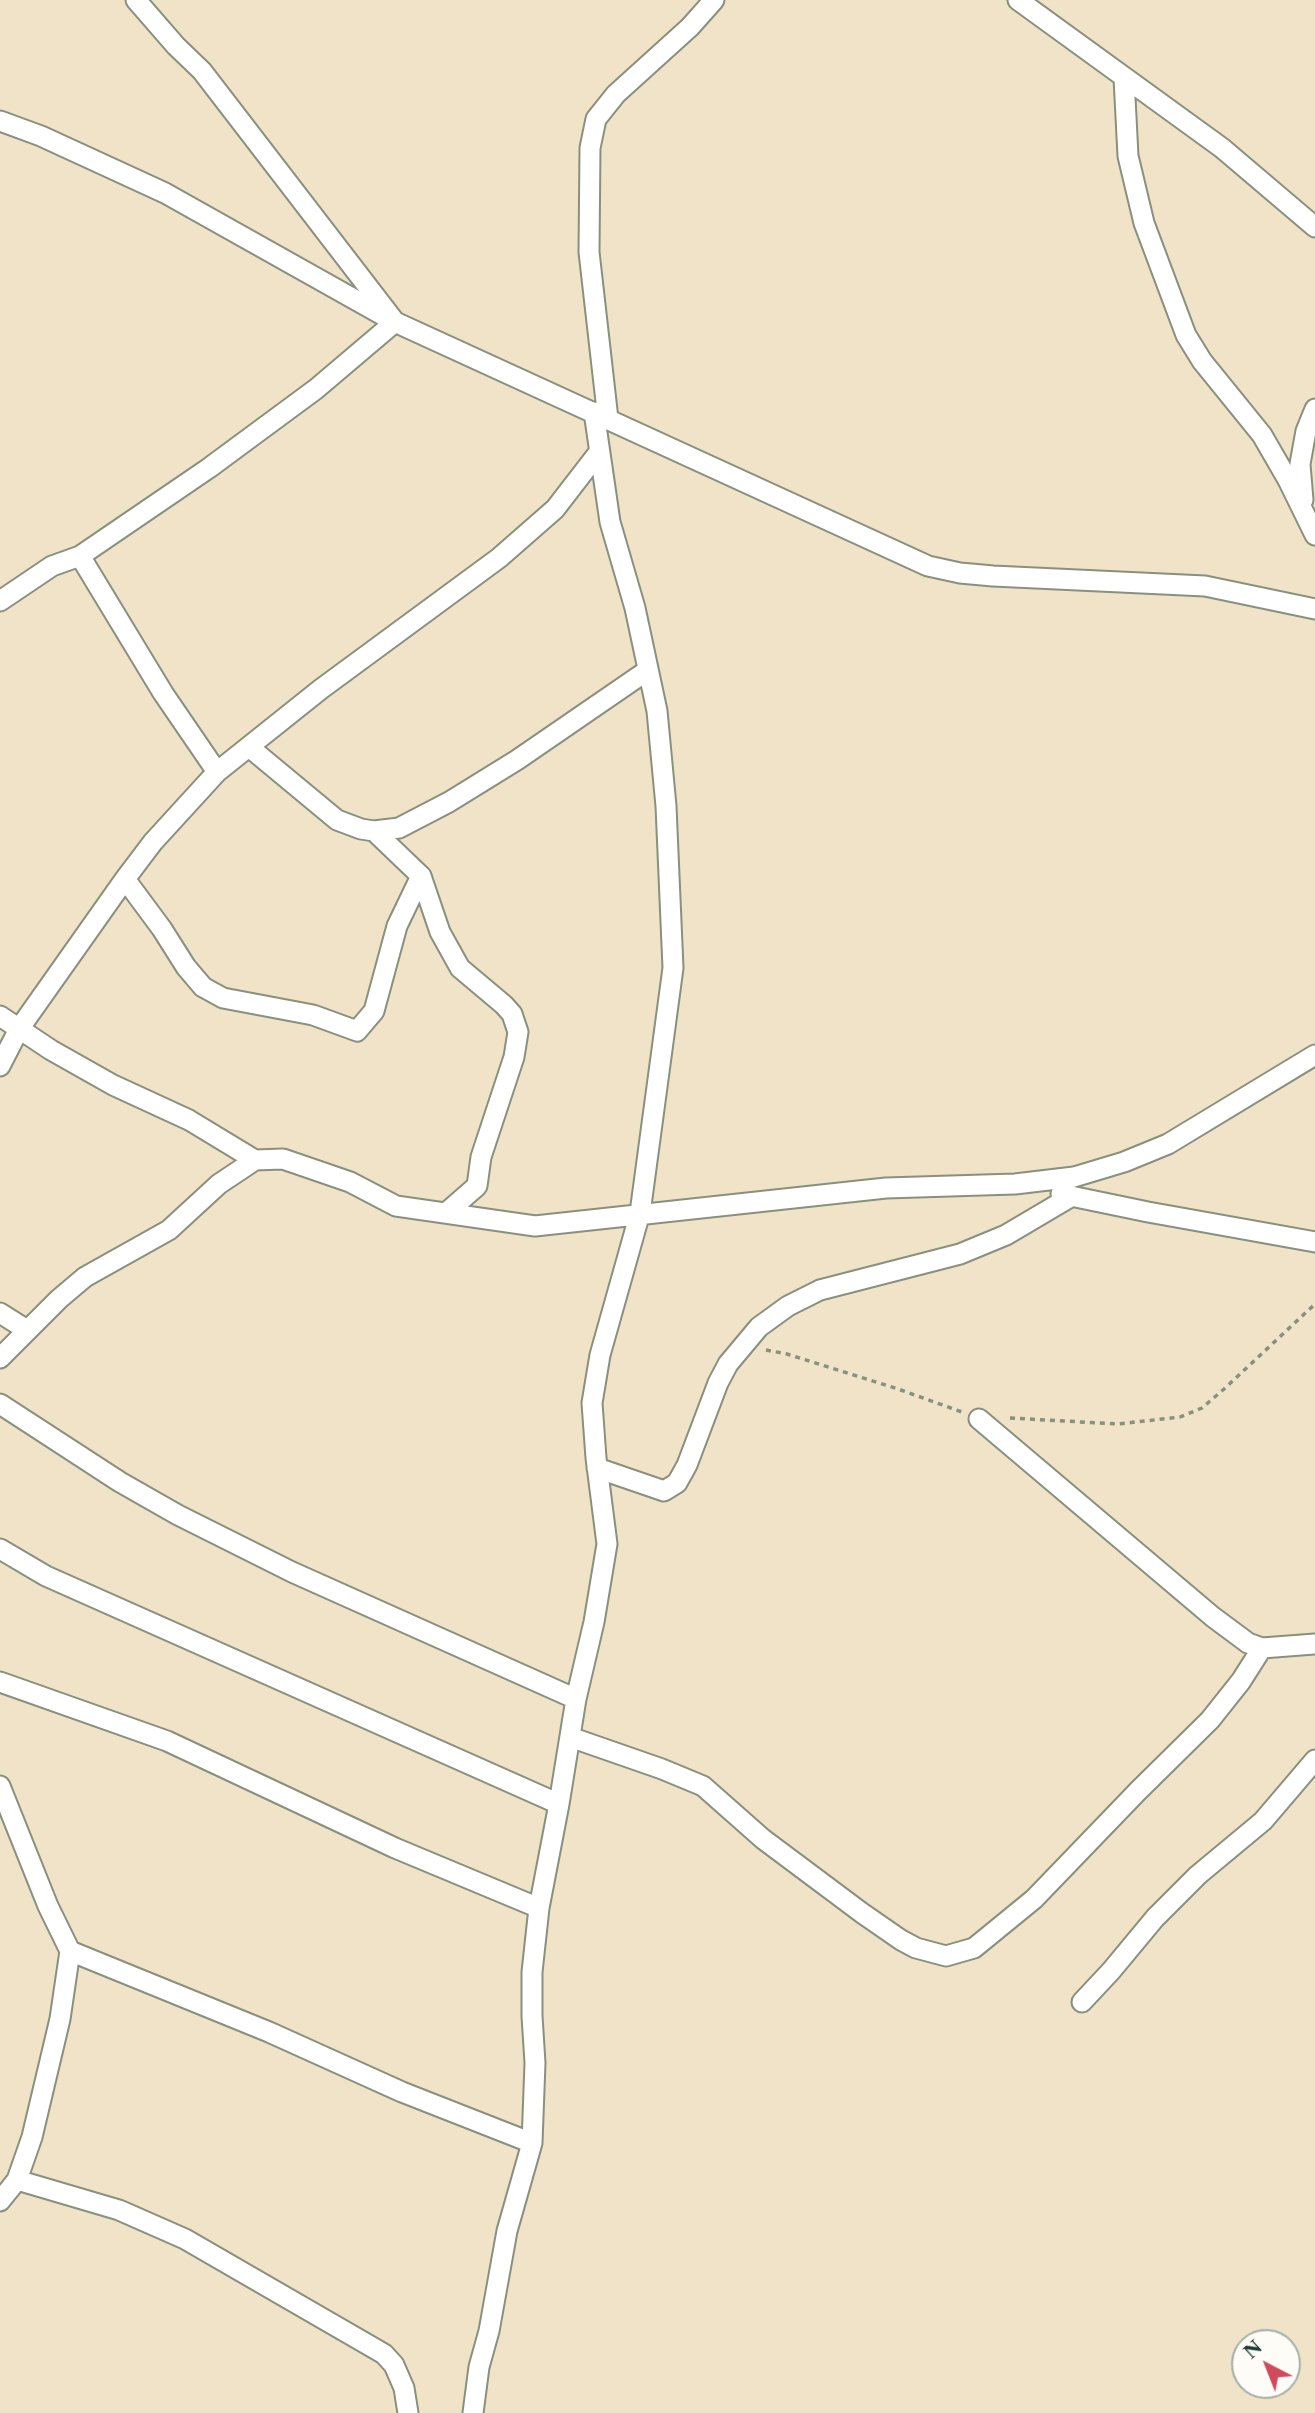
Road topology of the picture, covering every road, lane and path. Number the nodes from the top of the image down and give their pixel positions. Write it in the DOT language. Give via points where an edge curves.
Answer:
graph roads {
  1 [pos="136,0"];
  2 [pos="715,0"];
  3 [pos="1018,0"];
  4 [pos="1124,78"];
  5 [pos="0,121"];
  6 [pos="1315,227"];
  7 [pos="395,322"];
  8 [pos="1315,409"];
  9 [pos="601,416"];
  10 [pos="599,452"];
  11 [pos="1303,511"];
  12 [pos="1315,535"];
  13 [pos="80,556"];
  14 [pos="0,601"];
  15 [pos="1315,609"];
  16 [pos="648,670"];
  17 [pos="249,747"];
  18 [pos="217,772"];
  19 [pos="374,831"];
  20 [pos="421,876"];
  21 [pos="125,878"];
  22 [pos="0,1016"];
  23 [pos="19,1029"];
  24 [pos="1315,1055"];
  25 [pos="0,1066"];
  26 [pos="255,1160"];
  27 [pos="1015,1184"];
  28 [pos="1072,1196"];
  29 [pos="446,1213"];
  30 [pos="640,1213"];
  31 [pos="1315,1242"];
  32 [pos="1315,1304"];
  33 [pos="0,1313"];
  34 [pos="27,1330"];
  35 [pos="743,1346"];
  36 [pos="0,1358"];
  37 [pos="0,1404"];
  38 [pos="979,1419"];
  39 [pos="597,1468"];
  40 [pos="0,1549"];
  41 [pos="1315,1644"];
  42 [pos="1262,1648"];
  43 [pos="0,1682"];
  44 [pos="576,1699"];
  45 [pos="570,1737"];
  46 [pos="1315,1760"];
  47 [pos="0,1786"];
  48 [pos="559,1804"];
  49 [pos="539,1908"];
  50 [pos="70,1951"];
  51 [pos="1082,2002"];
  52 [pos="533,2143"];
  53 [pos="17,2180"];
  54 [pos="0,2201"];
  55 [pos="408,2413"];
  56 [pos="472,2413"];
  1 -- 7 [label="street" via="202,71"];
  2 -- 9 [label="street" via="616,94 596,120 590,148 589,252"];
  3 -- 4 [label="street"];
  4 -- 6 [label="street" via="1222,148"];
  4 -- 11 [label="street" via="1128,156 1144,223 1185,335 1262,435"];
  5 -- 7 [label="street" via="165,193"];
  7 -- 9 [label="street"];
  7 -- 13 [label="street" via="316,389"];
  8 -- 11 [label="street" via="1300,464"];
  9 -- 10 [label="street"];
  9 -- 15 [label="street" via="928,566 993,576 1205,586"];
  10 -- 16 [label="street" via="610,522"];
  10 -- 17 [label="street" via="555,509 499,558"];
  11 -- 12 [label="street"];
  13 -- 14 [label="street" via="52,566"];
  13 -- 18 [label="street"];
  16 -- 19 [label="street" via="449,802 399,828"];
  16 -- 30 [label="street" via="657,711 666,806 673,968"];
  17 -- 18 [label="street"];
  17 -- 19 [label="street" via="337,820"];
  18 -- 21 [label="street"];
  19 -- 20 [label="street"];
  20 -- 21 [label="street" via="397,926 374,1011 357,1031 313,1015 223,998 203,988"];
  20 -- 29 [label="street" via="439,932 460,968 504,1005 518,1032 514,1058 481,1157 477,1186"];
  21 -- 23 [label="street"];
  22 -- 23 [label="street"];
  23 -- 25 [label="street"];
  23 -- 26 [label="street"];
  24 -- 27 [label="street" via="1168,1144 1074,1177"];
  26 -- 29 [label="street" via="283,1159 350,1182 396,1206"];
  26 -- 34 [label="street" via="219,1184 169,1230 85,1277"];
  27 -- 28 [label="street"];
  27 -- 30 [label="street" via="886,1188"];
  28 -- 31 [label="street"];
  28 -- 35 [label="street" via="1006,1235 960,1254 820,1290 759,1327"];
  29 -- 30 [label="street" via="535,1226"];
  30 -- 39 [label="street" via="595,1379 592,1403"];
  32 -- 38 [label="path" via="1202,1408 1180,1417 1118,1424"];
  33 -- 34 [label="street"];
  34 -- 36 [label="street"];
  35 -- 38 [label="path" via="787,1354"];
  35 -- 39 [label="street" via="718,1383 677,1483 664,1491"];
  37 -- 44 [label="street" via="120,1482 189,1520 292,1572"];
  38 -- 42 [label="street" via="1213,1617"];
  39 -- 44 [label="street" via="607,1544"];
  40 -- 48 [label="street" via="46,1576"];
  41 -- 42 [label="street"];
  42 -- 45 [label="street" via="1210,1720 1034,1899 974,1948 946,1956 916,1948 891,1934 791,1861 703,1786"];
  43 -- 49 [label="street" via="167,1741 395,1848"];
  44 -- 45 [label="street"];
  45 -- 48 [label="street"];
  46 -- 51 [label="street" via="1263,1821 1155,1918"];
  47 -- 50 [label="street"];
  48 -- 49 [label="street"];
  49 -- 52 [label="street" via="532,1972"];
  50 -- 52 [label="street"];
  50 -- 53 [label="street" via="60,2019"];
  52 -- 56 [label="street" via="507,2231"];
  53 -- 54 [label="street"];
  53 -- 55 [label="street" via="119,2210 185,2239 384,2354 404,2388"];
}
